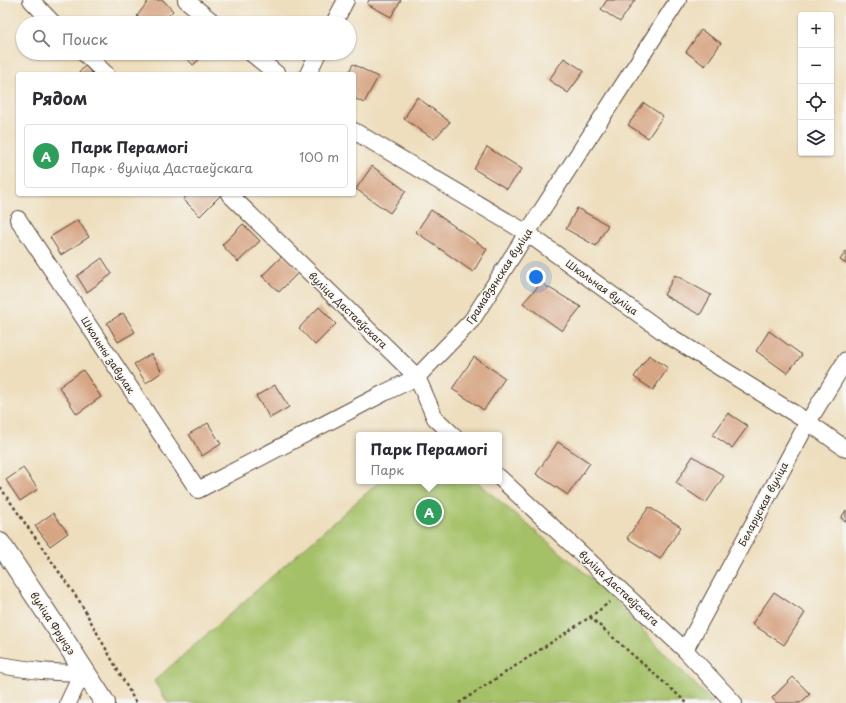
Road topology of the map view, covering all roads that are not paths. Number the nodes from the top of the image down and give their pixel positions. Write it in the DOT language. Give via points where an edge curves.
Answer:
graph roads {
  1 [pos="31,0"];
  2 [pos="186,0"];
  3 [pos="346,0"];
  4 [pos="678,0"];
  5 [pos="46,16"];
  6 [pos="205,16"];
  7 [pos="338,16"];
  8 [pos="91,60"];
  9 [pos="260,60"];
  10 [pos="315,60"];
  11 [pos="104,72"];
  12 [pos="275,72"];
  13 [pos="309,72"];
  14 [pos="356,132"];
  15 [pos="231,196"];
  16 [pos="18,219"];
  17 [pos="526,234"];
  18 [pos="846,360"];
  19 [pos="417,377"];
  20 [pos="808,422"];
  21 [pos="450,432"];
  22 [pos="846,449"];
  23 [pos="502,480"];
  24 [pos="198,490"];
  25 [pos="0,543"];
  26 [pos="685,650"];
  27 [pos="0,665"];
  28 [pos="85,672"];
  29 [pos="68,703"];
  30 [pos="105,703"];
  31 [pos="734,703"];
  1 -- 5 [label="street"];
  2 -- 6 [label="street"];
  3 -- 7 [label="street"];
  4 -- 17 [label="street, Грамадзянская вуліца"];
  8 -- 11 [label="street"];
  9 -- 12 [label="street"];
  10 -- 13 [label="street"];
  14 -- 17 [label="street, Школьная вуліца"];
  15 -- 19 [label="street, вуліца Дастаеўскага"];
  16 -- 24 [label="street, Школьны завулак"];
  17 -- 19 [label="street, Грамадзянская вуліца" via="472,320"];
  17 -- 20 [label="street, Школьная вуліца" via="666,334"];
  18 -- 20 [label="street, Беларуская вуліца"];
  19 -- 21 [label="street, вуліца Дастаеўскага" via="435,418"];
  19 -- 24 [label="street, Грамадзянская вуліца"];
  20 -- 22 [label="street, Школьная вуліца"];
  20 -- 26 [label="street, Беларуская вуліца"];
  23 -- 26 [label="street, вуліца Дастаеўскага"];
  25 -- 28 [label="street, вуліца Фрунзэ"];
  26 -- 31 [label="street, вуліца Дастаеўскага"];
  27 -- 28 [label="street" via="68,673"];
  28 -- 29 [label="street"];
  28 -- 30 [label="street, вуліца Фрунзэ"];
}
